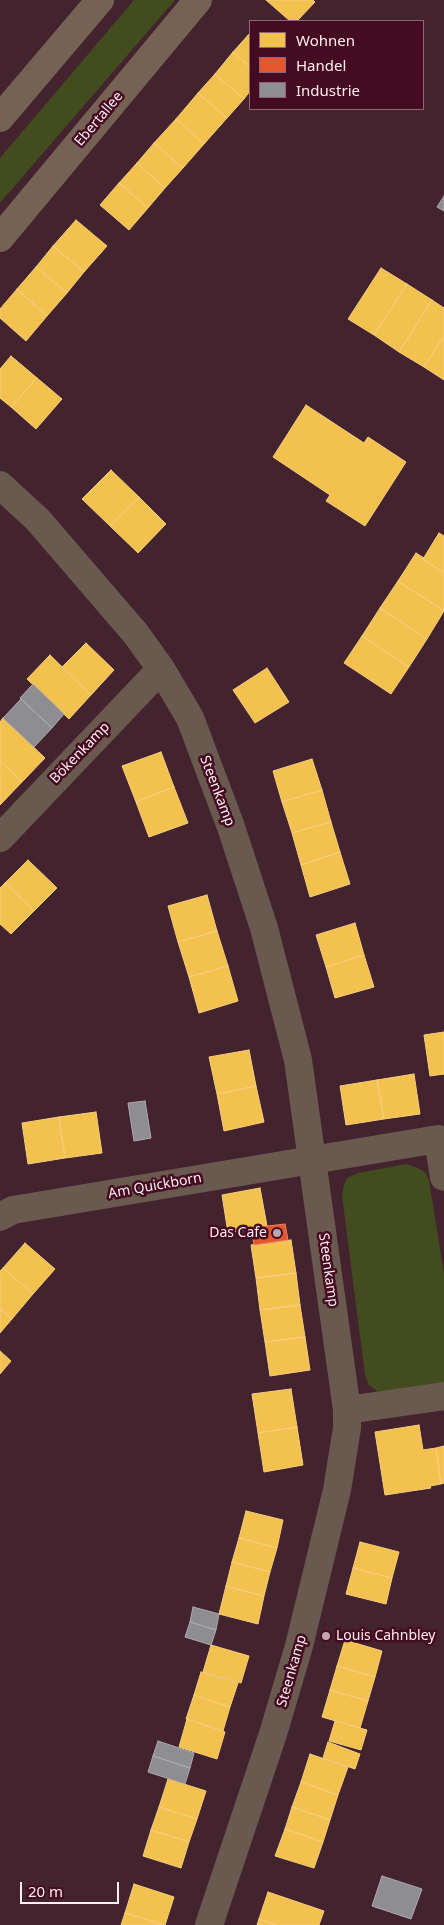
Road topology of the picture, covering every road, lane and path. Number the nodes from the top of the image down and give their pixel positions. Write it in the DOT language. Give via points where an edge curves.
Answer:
graph roads {
  1 [pos="100,0"];
  2 [pos="198,0"];
  3 [pos="0,118"];
  4 [pos="0,238"];
  5 [pos="0,485"];
  6 [pos="161,669"];
  7 [pos="0,838"];
  8 [pos="441,1135"];
  9 [pos="312,1159"];
  10 [pos="444,1177"];
  11 [pos="0,1217"];
  12 [pos="444,1396"];
  13 [pos="347,1410"];
  14 [pos="209,1925"];
  1 -- 3 [label="main road"];
  2 -- 4 [label="main road, Ebertallee"];
  5 -- 6 [label="street, Steenkamp" via="38,520 136,634"];
  6 -- 7 [label="street, Bökenkamp"];
  6 -- 9 [label="street, Steenkamp" via="190,718 264,928 298,1060"];
  8 -- 9 [label="street"];
  8 -- 10 [label="street"];
  9 -- 11 [label="street, Am Quickborn" via="13,1210"];
  9 -- 13 [label="street, Steenkamp"];
  12 -- 13 [label="street"];
  13 -- 14 [label="street, Steenkamp" via="348,1428 338,1490 304,1627 273,1734"];
}
